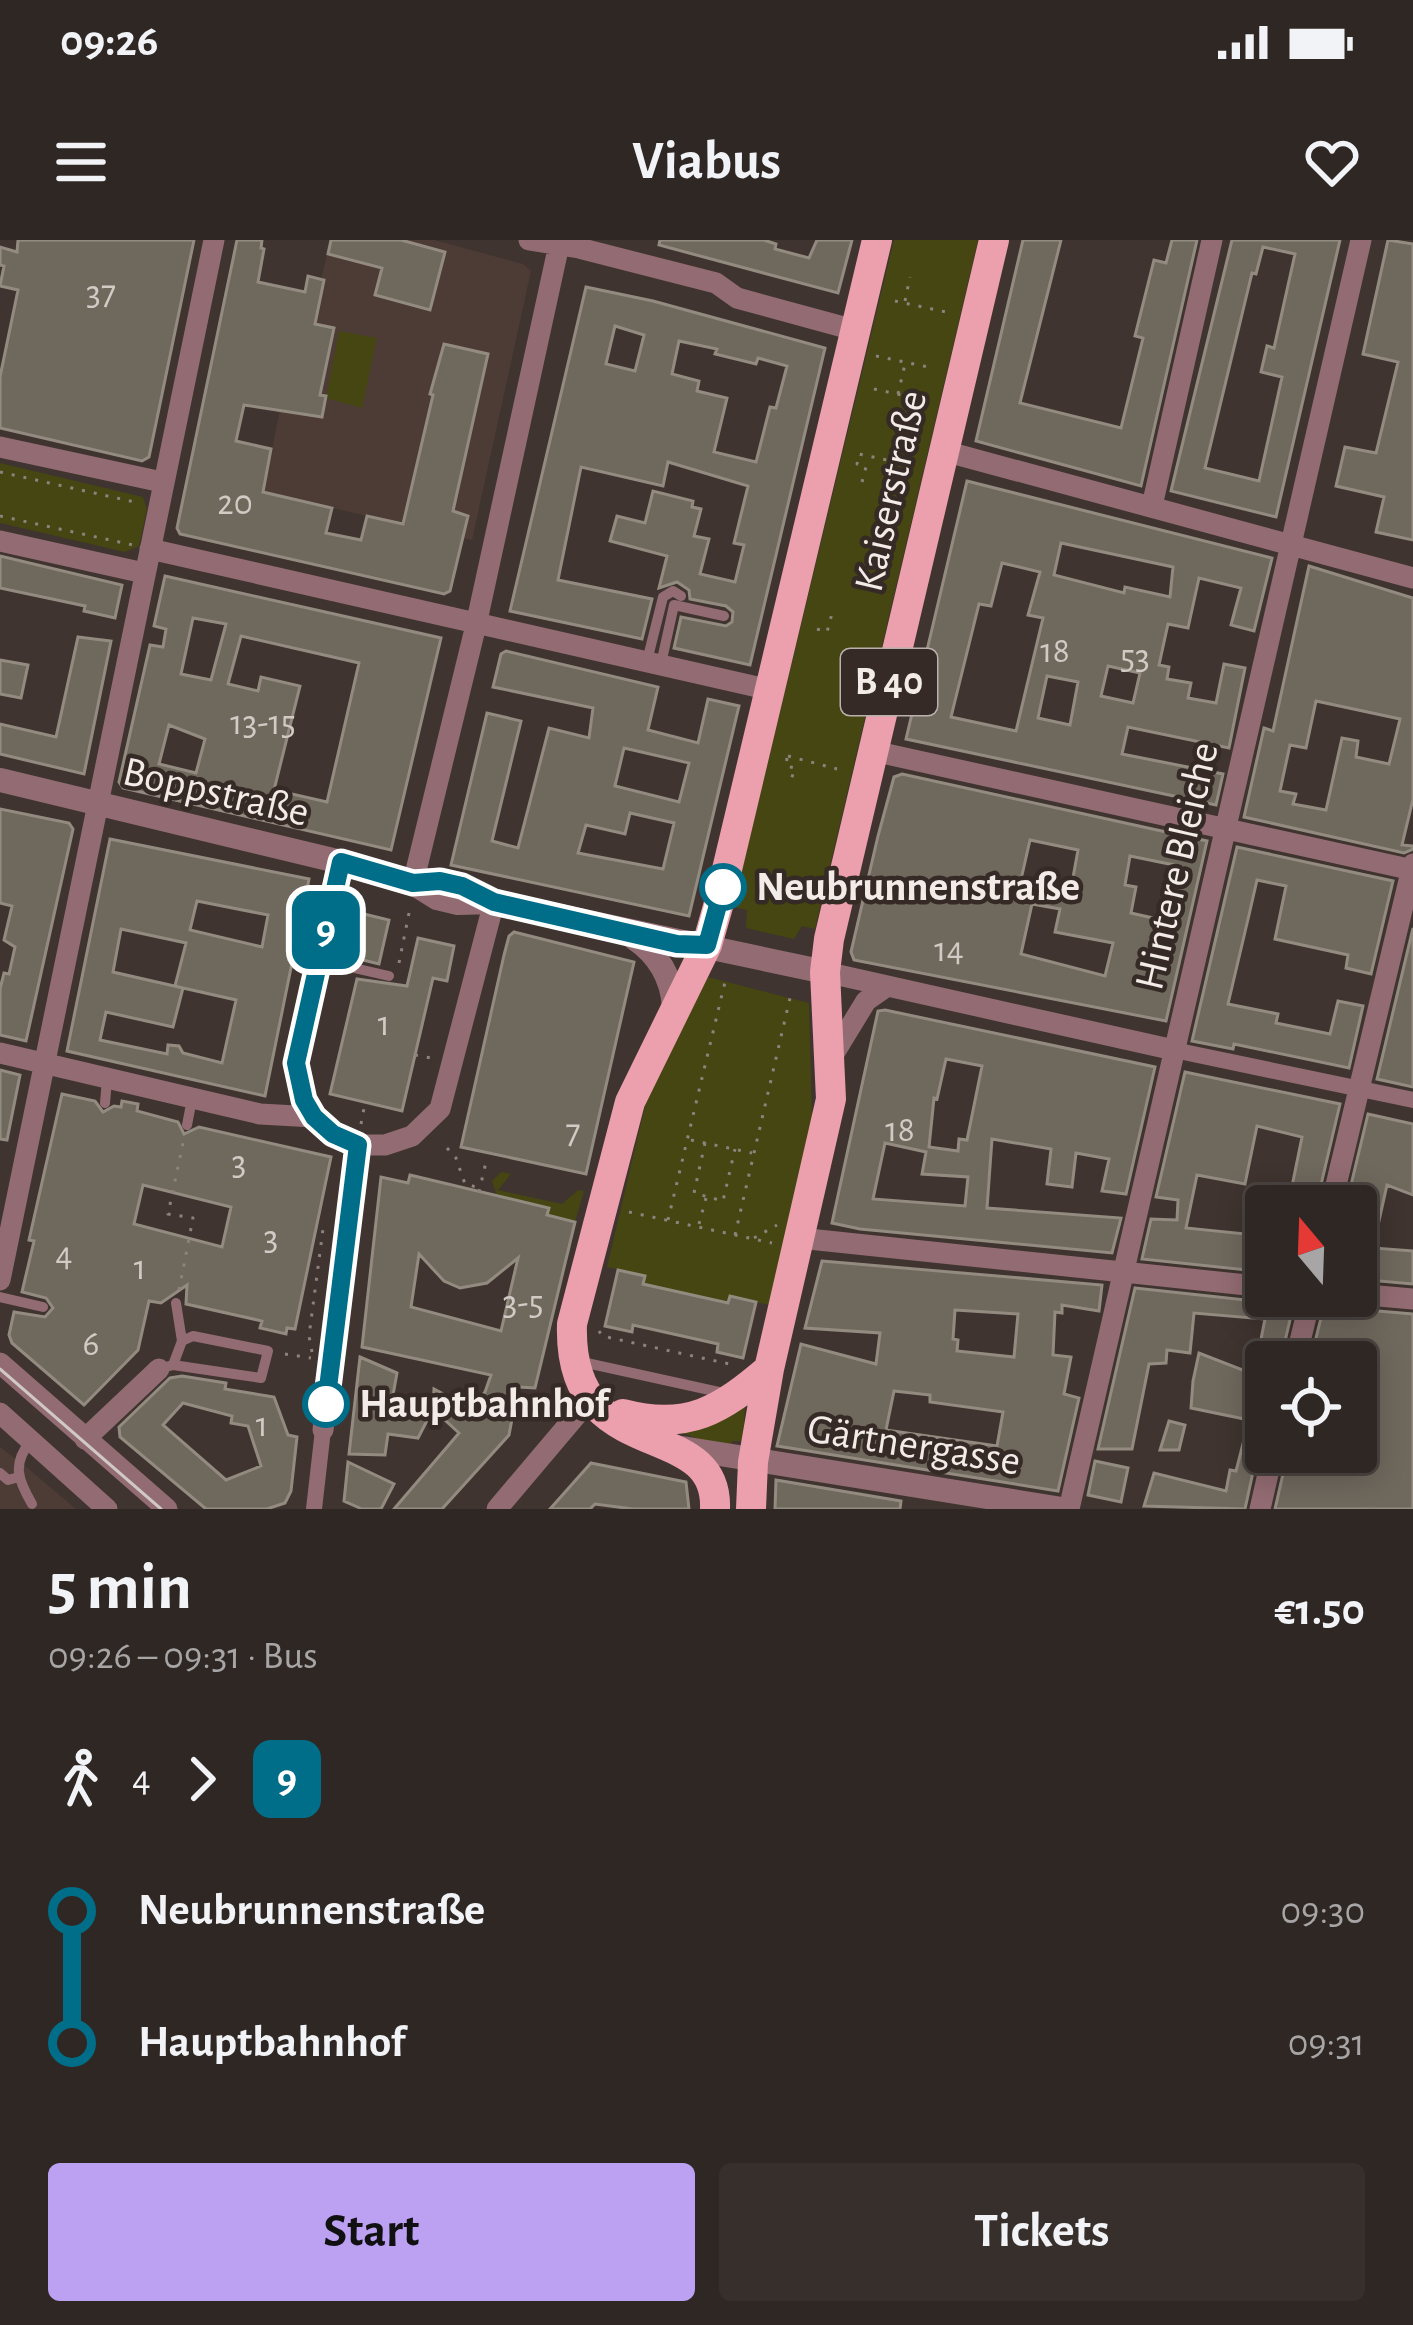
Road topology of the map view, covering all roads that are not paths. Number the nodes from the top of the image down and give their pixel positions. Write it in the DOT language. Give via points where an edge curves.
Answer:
graph roads {
  1 [pos="214,240"];
  2 [pos="529,240"];
  3 [pos="877,240"];
  4 [pos="994,240"];
  5 [pos="1212,240"];
  6 [pos="1361,240"];
  7 [pos="559,244"];
  8 [pos="862,343"];
  9 [pos="0,447"];
  10 [pos="944,451"];
  11 [pos="162,482"];
  12 [pos="1152,506"];
  13 [pos="0,541"];
  14 [pos="1292,545"];
  15 [pos="141,547"];
  16 [pos="144,573"];
  17 [pos="1413,578"];
  18 [pos="681,596"];
  19 [pos="724,616"];
  20 [pos="476,625"];
  21 [pos="654,662"];
  22 [pos="771,690"];
  23 [pos="873,751"];
  24 [pos="0,780"];
  25 [pos="98,804"];
  26 [pos="1226,828"];
  27 [pos="341,862"];
  28 [pos="1413,868"];
  29 [pos="412,892"];
  30 [pos="494,902"];
  31 [pos="616,930"];
  32 [pos="707,945"];
  33 [pos="319,960"];
  34 [pos="825,972"];
  35 [pos="392,977"];
  36 [pos="886,987"];
  37 [pos="674,1007"];
  38 [pos="1174,1050"];
  39 [pos="0,1053"];
  40 [pos="830,1060"];
  41 [pos="47,1063"];
  42 [pos="107,1079"];
  43 [pos="1359,1087"];
  44 [pos="193,1098"];
  45 [pos="1413,1100"];
  46 [pos="105,1103"];
  47 [pos="314,1117"];
  48 [pos="187,1125"];
  49 [pos="359,1136"];
  50 [pos="1336,1185"];
  51 [pos="789,1234"];
  52 [pos="1123,1273"];
  53 [pos="0,1280"];
  54 [pos="1245,1284"];
  55 [pos="1377,1296"];
  56 [pos="0,1297"];
  57 [pos="1413,1299"];
  58 [pos="176,1303"];
  59 [pos="43,1307"];
  60 [pos="182,1341"];
  61 [pos="573,1360"];
  62 [pos="2,1367"];
  63 [pos="166,1367"];
  64 [pos="749,1378"];
  65 [pos="590,1399"];
  66 [pos="0,1413"];
  67 [pos="323,1430"];
  68 [pos="85,1439"];
  69 [pos="30,1442"];
  70 [pos="662,1444"];
  71 [pos="753,1462"];
  72 [pos="0,1472"];
  73 [pos="1269,1473"];
  74 [pos="19,1477"];
  75 [pos="32,1504"];
  76 [pos="107,1509"];
  77 [pos="166,1509"];
  78 [pos="314,1509"];
  79 [pos="497,1509"];
  80 [pos="715,1509"];
  81 [pos="751,1509"];
  82 [pos="1065,1509"];
  83 [pos="1260,1509"];
  1 -- 11 [label="street"];
  2 -- 7 [label="street"];
  3 -- 8 [label="main road, Kaiserstraße / B 40"];
  4 -- 10 [label="main road, Kaiserstraße / B 40"];
  5 -- 12 [label="street"];
  6 -- 14 [label="street, Hintere Bleiche"];
  7 -- 8 [label="street" via="716,283"];
  7 -- 20 [label="street"];
  8 -- 22 [label="main road, Kaiserstraße / B 40"];
  9 -- 11 [label="street"];
  10 -- 12 [label="street"];
  10 -- 23 [label="main road, Kaiserstraße / B 40"];
  11 -- 15 [label="street"];
  12 -- 14 [label="street"];
  13 -- 16 [label="street"];
  14 -- 17 [label="street"];
  14 -- 26 [label="street, Hintere Bleiche"];
  15 -- 16 [label="street"];
  15 -- 20 [label="street"];
  16 -- 25 [label="street"];
  18 -- 21 [label="lane" via="663,597"];
  19 -- 21 [label="lane" via="674,605"];
  20 -- 21 [label="street"];
  20 -- 29 [label="street"];
  21 -- 22 [label="street"];
  22 -- 32 [label="main road, Kaiserstraße / B 40"];
  23 -- 26 [label="street"];
  23 -- 34 [label="main road, Kaiserstraße / B 40"];
  24 -- 25 [label="street, Boppstraße"];
  25 -- 27 [label="street, Boppstraße"];
  25 -- 41 [label="street"];
  26 -- 28 [label="street"];
  26 -- 38 [label="street, Hintere Bleiche"];
  27 -- 29 [label="street, Boppstraße"];
  27 -- 33 [label="street"];
  28 -- 43 [label="street"];
  29 -- 30 [label="street, Boppstraße" via="440,881"];
  30 -- 31 [label="street, Boppstraße"];
  30 -- 49 [label="street" via="440,1109 412,1136 386,1144"];
  31 -- 32 [label="street, Boppstraße"];
  31 -- 37 [label="street" via="652,950"];
  32 -- 34 [label="street"];
  32 -- 37 [label="main road, Kaiserstraße / B 40"];
  33 -- 35 [label="lane"];
  33 -- 47 [label="street" via="296,1063"];
  34 -- 36 [label="street"];
  34 -- 40 [label="main road, Kaiserstraße / B 40"];
  36 -- 38 [label="street"];
  36 -- 40 [label="street, Kaiserstraße" via="860,1009"];
  37 -- 61 [label="main road, Kaiserstraße / B 40" via="630,1102 572,1324"];
  38 -- 43 [label="street"];
  38 -- 52 [label="street, Hintere Bleiche"];
  39 -- 41 [label="street"];
  40 -- 51 [label="main road, Kaiserstraße / B 40" via="826,1129"];
  41 -- 42 [label="street"];
  41 -- 53 [label="street"];
  42 -- 44 [label="street"];
  42 -- 46 [label="lane"];
  43 -- 45 [label="street"];
  43 -- 50 [label="street"];
  44 -- 47 [label="street"];
  44 -- 48 [label="lane"];
  47 -- 49 [label="street" via="333,1134"];
  49 -- 67 [label="street"];
  51 -- 52 [label="street"];
  51 -- 64 [label="main road, Kaiserstraße / B 40"];
  52 -- 54 [label="street"];
  52 -- 82 [label="street, Hintere Bleiche"];
  55 -- 57 [label="street"];
  56 -- 59 [label="lane"];
  58 -- 60 [label="lane"];
  60 -- 63 [label="lane"];
  60 -- 63 [label="lane" via="193,1336 268,1351 261,1378"];
  61 -- 64 [label="lane"];
  61 -- 65 [label="main road, Kaiserstraße / B 40"];
  62 -- 68 [label="street"];
  63 -- 68 [label="street"];
  64 -- 65 [label="main road" via="706,1414 662,1421"];
  64 -- 71 [label="main road, Kaiserstraße / B 40"];
  65 -- 70 [label="main road" via="610,1421"];
  65 -- 79 [label="street"];
  66 -- 69 [label="street"];
  67 -- 78 [label="street"];
  68 -- 77 [label="street"];
  69 -- 74 [label="lane" via="17,1458"];
  69 -- 76 [label="street"];
  70 -- 71 [label="street, Gärtnergasse"];
  70 -- 80 [label="main road" via="705,1469"];
  71 -- 81 [label="main road, B 40"];
  71 -- 82 [label="street, Gärtnergasse"];
  72 -- 74 [label="lane"];
  73 -- 83 [label="street"];
  74 -- 75 [label="lane"];
}
